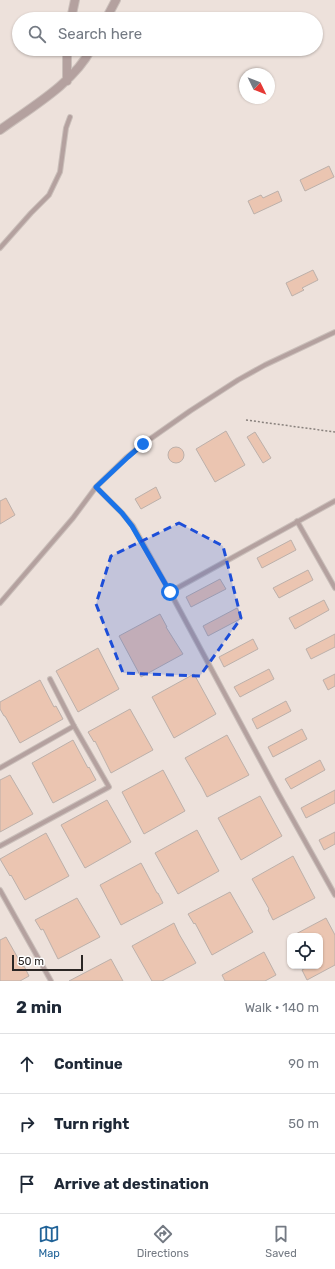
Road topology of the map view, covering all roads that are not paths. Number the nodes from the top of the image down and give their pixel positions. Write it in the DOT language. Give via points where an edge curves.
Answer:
graph roads {
  1 [pos="75,0"];
  2 [pos="116,0"];
  3 [pos="72,12"];
  4 [pos="110,12"];
  5 [pos="67,56"];
  6 [pos="86,56"];
  7 [pos="67,81"];
  8 [pos="70,117"];
  9 [pos="0,130"];
  10 [pos="0,248"];
  11 [pos="335,332"];
  12 [pos="96,487"];
  13 [pos="335,500"];
  14 [pos="297,521"];
  15 [pos="335,588"];
  16 [pos="170,592"];
  17 [pos="0,603"];
  18 [pos="50,679"];
  19 [pos="74,726"];
  20 [pos="0,768"];
  21 [pos="0,846"];
  22 [pos="0,890"];
  23 [pos="335,895"];
  24 [pos="51,981"];
  1 -- 3 [label="street"];
  2 -- 4 [label="street"];
  5 -- 7 [label="street"];
  6 -- 7 [label="street"];
  7 -- 9 [label="street"];
  8 -- 10 [label="lane" via="60,172 49,195"];
  11 -- 12 [label="lane" via="265,365 190,410 128,457"];
  12 -- 16 [label="lane" via="132,526"];
  12 -- 17 [label="lane" via="73,518"];
  13 -- 14 [label="lane"];
  14 -- 15 [label="lane"];
  14 -- 16 [label="lane"];
  16 -- 23 [label="lane"];
  18 -- 19 [label="lane"];
  19 -- 20 [label="lane"];
  19 -- 21 [label="lane" via="109,787"];
  22 -- 24 [label="lane"];
}
